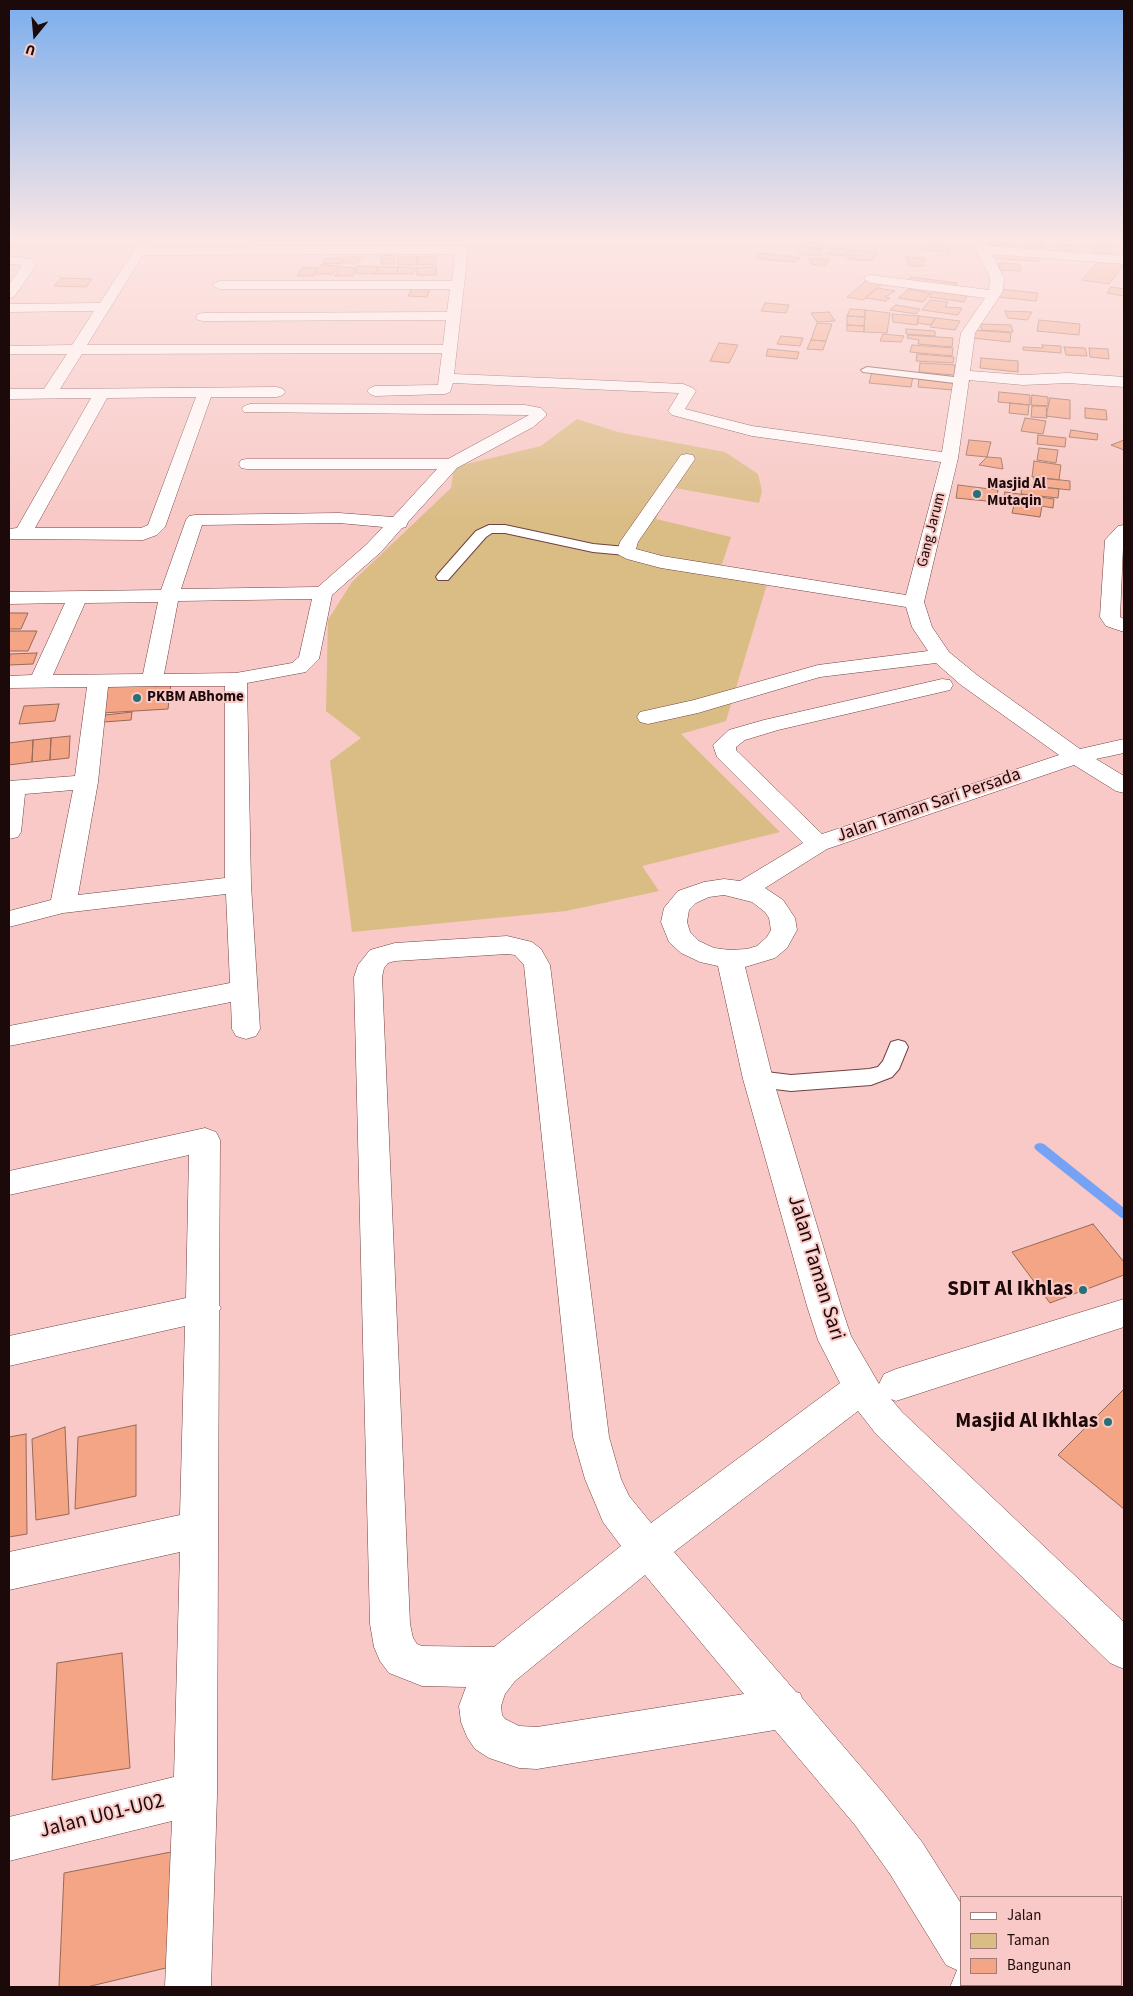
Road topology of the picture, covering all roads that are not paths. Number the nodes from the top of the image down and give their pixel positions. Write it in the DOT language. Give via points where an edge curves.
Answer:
graph roads {
  1 [pos="86,335"];
  2 [pos="194,335"];
  3 [pos="453,335"];
  4 [pos="968,335"];
  5 [pos="451,349"];
  6 [pos="9,350"];
  7 [pos="77,350"];
  8 [pos="186,350"];
  9 [pos="867,370"];
  10 [pos="447,378"];
  11 [pos="963,378"];
  12 [pos="1124,382"];
  13 [pos="363,391"];
  14 [pos="294,392"];
  15 [pos="205,393"];
  16 [pos="9,394"];
  17 [pos="49,394"];
  18 [pos="101,394"];
  19 [pos="250,410"];
  20 [pos="950,458"];
  21 [pos="687,459"];
  22 [pos="247,464"];
  23 [pos="451,464"];
  24 [pos="395,528"];
  25 [pos="16,534"];
  26 [pos="1121,537"];
  27 [pos="626,551"];
  28 [pos="443,577"];
  29 [pos="323,593"];
  30 [pos="169,595"];
  31 [pos="78,597"];
  32 [pos="9,598"];
  33 [pos="914,602"];
  34 [pos="1124,626"];
  35 [pos="941,656"];
  36 [pos="236,679"];
  37 [pos="40,681"];
  38 [pos="98,681"];
  39 [pos="152,681"];
  40 [pos="9,682"];
  41 [pos="942,684"];
  42 [pos="648,717"];
  43 [pos="1124,746"];
  44 [pos="1076,757"];
  45 [pos="86,782"];
  46 [pos="1124,786"];
  47 [pos="11,788"];
  48 [pos="9,832"];
  49 [pos="818,844"];
  50 [pos="238,885"];
  51 [pos="744,890"];
  52 [pos="63,905"];
  53 [pos="9,919"];
  54 [pos="730,959"];
  55 [pos="244,990"];
  56 [pos="246,1029"];
  57 [pos="9,1036"];
  58 [pos="898,1047"];
  59 [pos="758,1079"];
  60 [pos="9,1183"];
  61 [pos="204,1308"];
  62 [pos="1124,1312"];
  63 [pos="9,1351"];
  64 [pos="879,1386"];
  65 [pos="200,1530"];
  66 [pos="647,1549"];
  67 [pos="9,1571"];
  68 [pos="1119,1633"];
  69 [pos="501,1667"];
  70 [pos="785,1708"];
  71 [pos="195,1794"];
  72 [pos="9,1840"];
  73 [pos="960,1946"];
  74 [pos="188,1987"];
  1 -- 7 [label="street"];
  2 -- 8 [label="street"];
  3 -- 5 [label="street"];
  4 -- 11 [label="street, Gang Jarum"];
  5 -- 8 [label="street"];
  5 -- 10 [label="street"];
  6 -- 7 [label="street"];
  7 -- 8 [label="street"];
  7 -- 17 [label="street"];
  9 -- 11 [label="lane"];
  10 -- 13 [label="street" via="444,390"];
  10 -- 20 [label="street" via="683,389 688,391 676,411 752,432"];
  11 -- 12 [label="street" via="1068,378"];
  11 -- 20 [label="street, Gang Jarum"];
  14 -- 15 [label="street"];
  15 -- 18 [label="street"];
  15 -- 25 [label="street" via="156,527 151,531 143,534"];
  16 -- 17 [label="street"];
  17 -- 18 [label="street"];
  18 -- 25 [label="street"];
  19 -- 23 [label="street" via="517,409 538,413 527,424"];
  20 -- 33 [label="street, Gang Jarum"];
  21 -- 27 [label="street"];
  22 -- 23 [label="street"];
  23 -- 24 [label="street"];
  24 -- 29 [label="street"];
  24 -- 30 [label="street" via="190,530"];
  26 -- 34 [label="street" via="1110,617 1113,622"];
  27 -- 28 [label="lane" via="490,529 481,534"];
  27 -- 33 [label="street" via="661,562"];
  29 -- 30 [label="street"];
  29 -- 36 [label="street" via="306,664 290,670"];
  30 -- 31 [label="street"];
  30 -- 39 [label="street"];
  31 -- 32 [label="street"];
  31 -- 37 [label="street"];
  33 -- 35 [label="street" via="922,627"];
  35 -- 42 [label="street" via="818,671"];
  35 -- 44 [label="street" via="968,680"];
  36 -- 39 [label="street"];
  36 -- 50 [label="street"];
  37 -- 38 [label="street"];
  37 -- 40 [label="street"];
  38 -- 39 [label="street"];
  38 -- 45 [label="street"];
  41 -- 49 [label="street" via="772,725 737,735 724,745 725,752"];
  43 -- 44 [label="street, Jalan Taman Sari Persada"];
  44 -- 46 [label="street"];
  44 -- 49 [label="street, Jalan Taman Sari Persada"];
  45 -- 47 [label="street"];
  45 -- 52 [label="street"];
  47 -- 48 [label="street"];
  49 -- 51 [label="street, Jalan Taman Sari Persada"];
  50 -- 52 [label="street"];
  50 -- 55 [label="street"];
  51 -- 54 [label="street" via="761,896 774,906 782,918 784,930 778,942 766,952 750,958"];
  51 -- 54 [label="street" via="724,887 704,890 687,897 676,908 674,922 678,936 690,948 709,956"];
  52 -- 53 [label="street"];
  54 -- 59 [label="street, Jalan Taman Sari"];
  55 -- 56 [label="street"];
  55 -- 57 [label="street"];
  58 -- 59 [label="lane" via="892,1064 885,1072 871,1076 791,1083"];
  59 -- 64 [label="street, Jalan Taman Sari" via="835,1340"];
  60 -- 61 [label="street" via="205,1140"];
  61 -- 63 [label="street"];
  61 -- 65 [label="street"];
  62 -- 64 [label="street"];
  64 -- 66 [label="street"];
  64 -- 68 [label="street, Jalan Taman Sari" via="888,1423"];
  65 -- 67 [label="street"];
  65 -- 71 [label="street"];
  66 -- 69 [label="street"];
  66 -- 69 [label="street" via="616,1509 603,1479 592,1437 537,965 523,948 507,945 395,952 379,956 371,965 368,977 391,1632 394,1647 403,1658 422,1666"];
  66 -- 70 [label="street"];
  69 -- 70 [label="street" via="483,1694 480,1706 482,1722 490,1734 519,1747 537,1748"];
  70 -- 73 [label="street" via="900,1850"];
  71 -- 72 [label="street, Jalan U01-U02"];
  71 -- 74 [label="street"];
}
